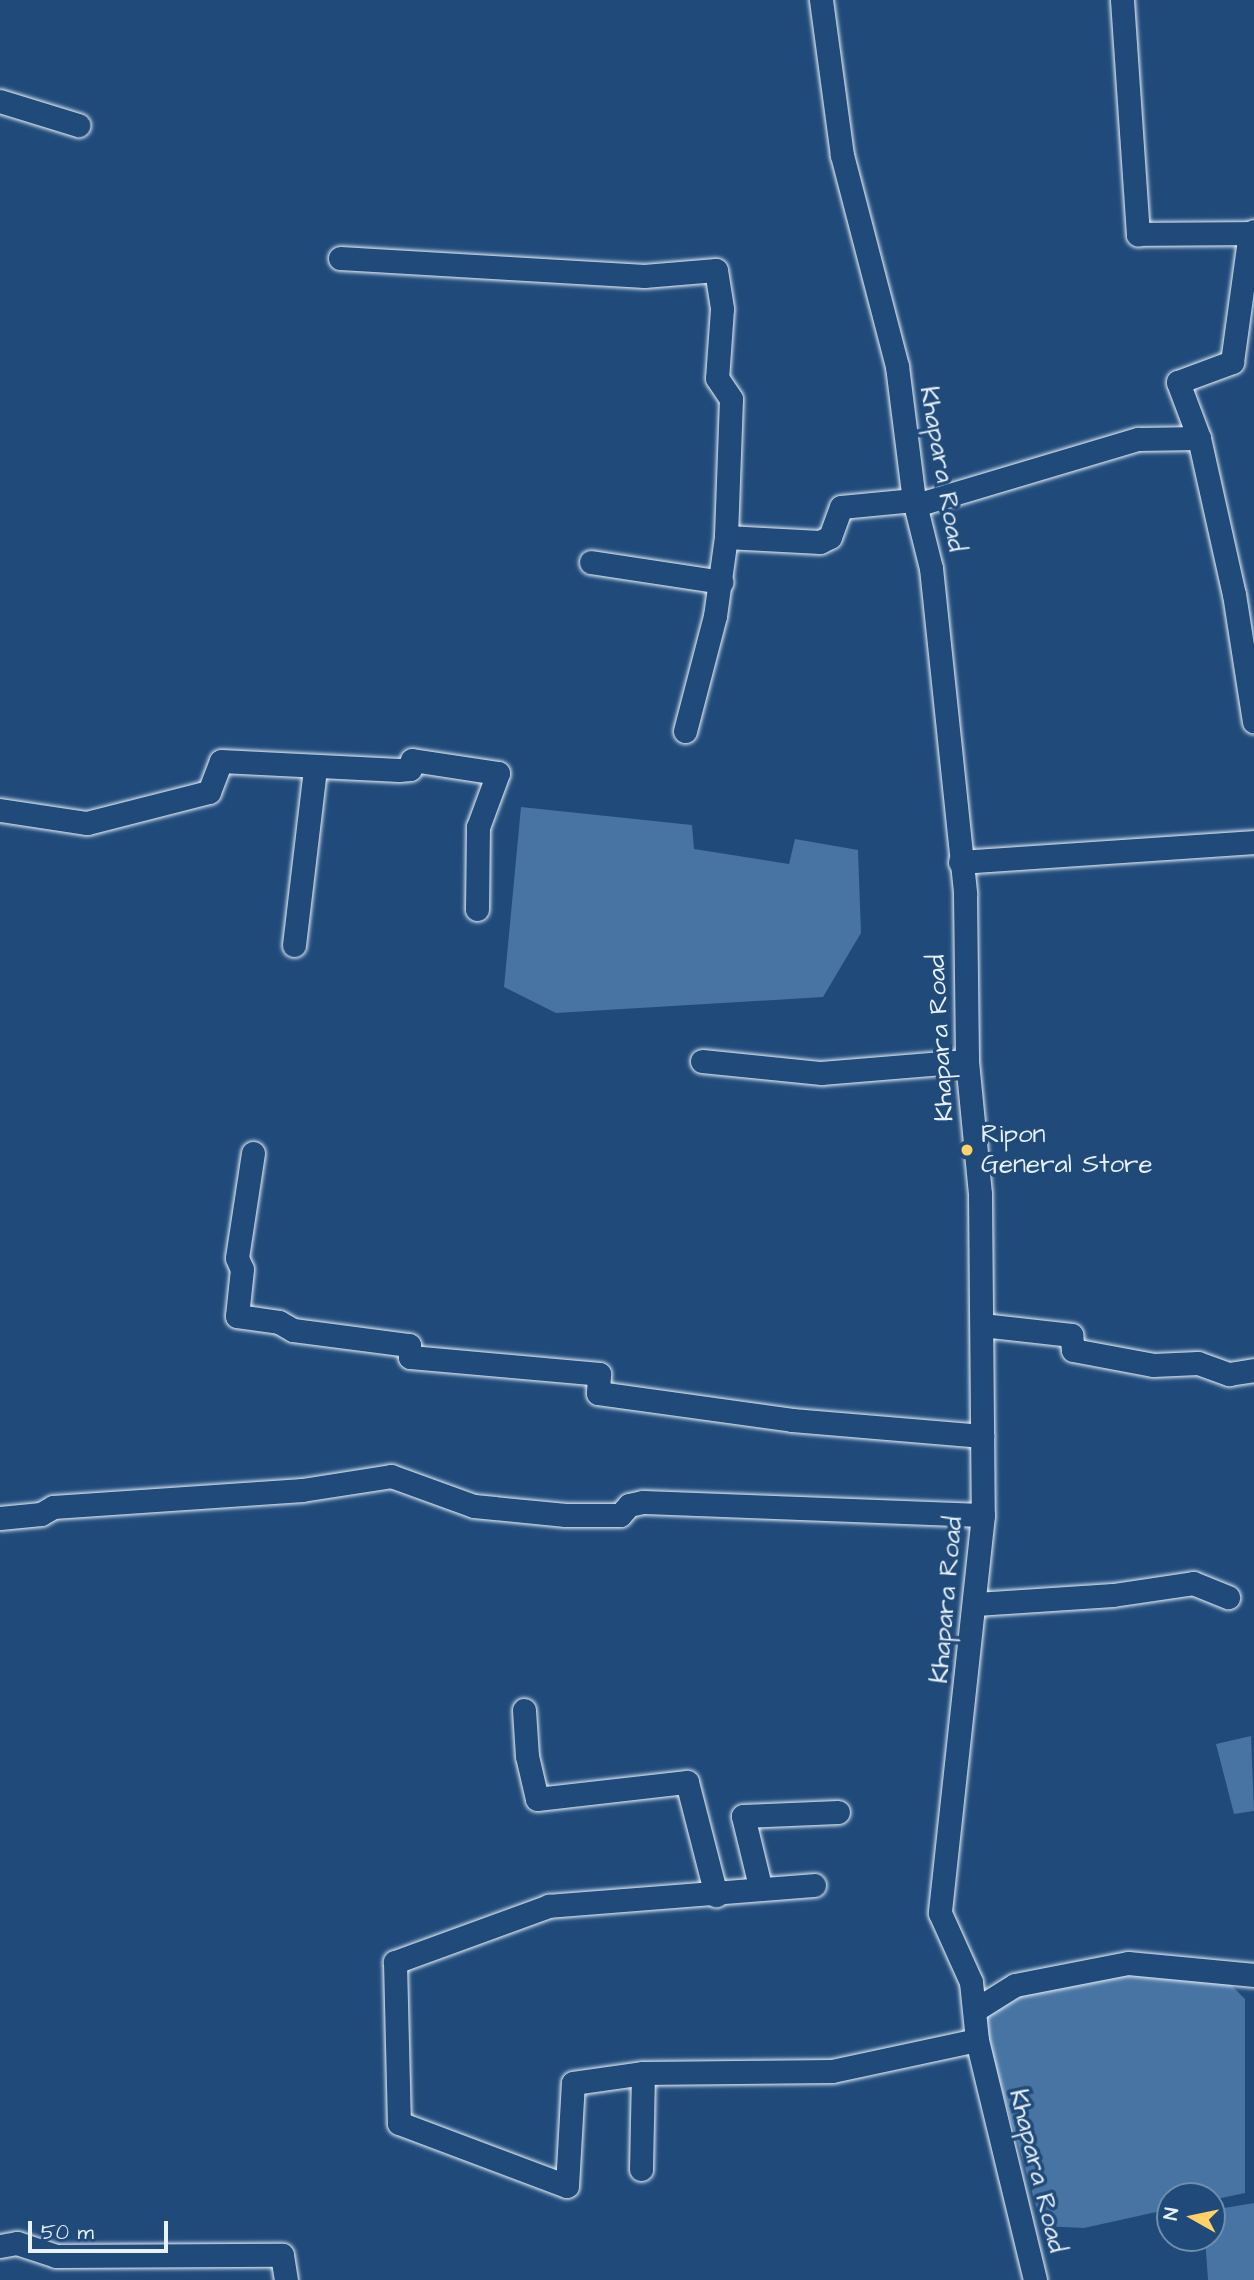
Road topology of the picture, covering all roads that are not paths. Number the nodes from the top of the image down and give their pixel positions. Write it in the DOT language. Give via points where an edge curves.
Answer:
graph roads {
  1 [pos="821,0"];
  2 [pos="1122,0"];
  3 [pos="0,100"];
  4 [pos="78,125"];
  5 [pos="1252,232"];
  6 [pos="340,258"];
  7 [pos="1199,438"];
  8 [pos="915,502"];
  9 [pos="726,537"];
  10 [pos="591,562"];
  11 [pos="721,582"];
  12 [pos="1254,721"];
  13 [pos="685,731"];
  14 [pos="315,769"];
  15 [pos="0,810"];
  16 [pos="1254,842"];
  17 [pos="960,862"];
  18 [pos="477,909"];
  19 [pos="293,944"];
  20 [pos="967,1061"];
  21 [pos="702,1062"];
  22 [pos="253,1153"];
  23 [pos="982,1325"];
  24 [pos="1254,1370"];
  25 [pos="982,1436"];
  26 [pos="983,1515"];
  27 [pos="0,1518"];
  28 [pos="1228,1597"];
  29 [pos="976,1604"];
  30 [pos="524,1710"];
  31 [pos="838,1812"];
  32 [pos="814,1885"];
  33 [pos="760,1886"];
  34 [pos="716,1895"];
  35 [pos="1254,1975"];
  36 [pos="975,2010"];
  37 [pos="977,2040"];
  38 [pos="643,2073"];
  39 [pos="641,2169"];
  40 [pos="0,2246"];
  41 [pos="286,2280"];
  42 [pos="1035,2280"];
  1 -- 8 [label="street, Khapara Road" via="842,155 897,366"];
  2 -- 5 [label="street" via="1138,234"];
  3 -- 4 [label="street"];
  5 -- 7 [label="street" via="1232,362 1178,382"];
  6 -- 9 [label="street" via="644,276 716,270 722,309 717,378 731,399"];
  7 -- 8 [label="street" via="1138,439"];
  7 -- 12 [label="street" via="1234,594"];
  8 -- 9 [label="street" via="841,507 830,537 820,542"];
  8 -- 17 [label="street, Khapara Road" via="938,618"];
  9 -- 11 [label="street"];
  10 -- 11 [label="street"];
  11 -- 13 [label="street"];
  14 -- 15 [label="street" via="220,761 209,792 87,823"];
  14 -- 18 [label="street" via="410,769 412,760 498,773 478,827"];
  14 -- 19 [label="street"];
  16 -- 17 [label="street"];
  17 -- 20 [label="street, Khapara Road"];
  20 -- 21 [label="street" via="821,1073"];
  20 -- 23 [label="street, Khapara Road" via="980,1194"];
  22 -- 25 [label="street" via="237,1258 242,1269 237,1316 279,1322 293,1330 409,1345 411,1357 599,1374 598,1393 792,1420"];
  23 -- 24 [label="street" via="1071,1335 1073,1350 1153,1364 1198,1363 1229,1374"];
  23 -- 25 [label="street, Khapara Road"];
  25 -- 26 [label="street, Khapara Road"];
  26 -- 27 [label="street" via="643,1502 629,1505 620,1515 566,1515 474,1506 391,1476 302,1490 66,1506"];
  26 -- 29 [label="street, Khapara Road"];
  28 -- 29 [label="street" via="1193,1583 1114,1595"];
  29 -- 36 [label="street, Khapara Road" via="940,1913 971,1982"];
  30 -- 34 [label="street" via="527,1756 537,1799 687,1782"];
  31 -- 33 [label="street" via="743,1816"];
  32 -- 33 [label="street"];
  33 -- 34 [label="street"];
  34 -- 38 [label="street" via="549,1906 395,1962 399,2123 567,2186 573,2083"];
  35 -- 36 [label="street" via="1128,1963 1015,1985"];
  36 -- 37 [label="street, Khapara Road"];
  37 -- 38 [label="street" via="832,2071"];
  37 -- 42 [label="street, Khapara Road"];
  38 -- 39 [label="street"];
  40 -- 41 [label="street" via="17,2243 56,2256 282,2255"];
}
